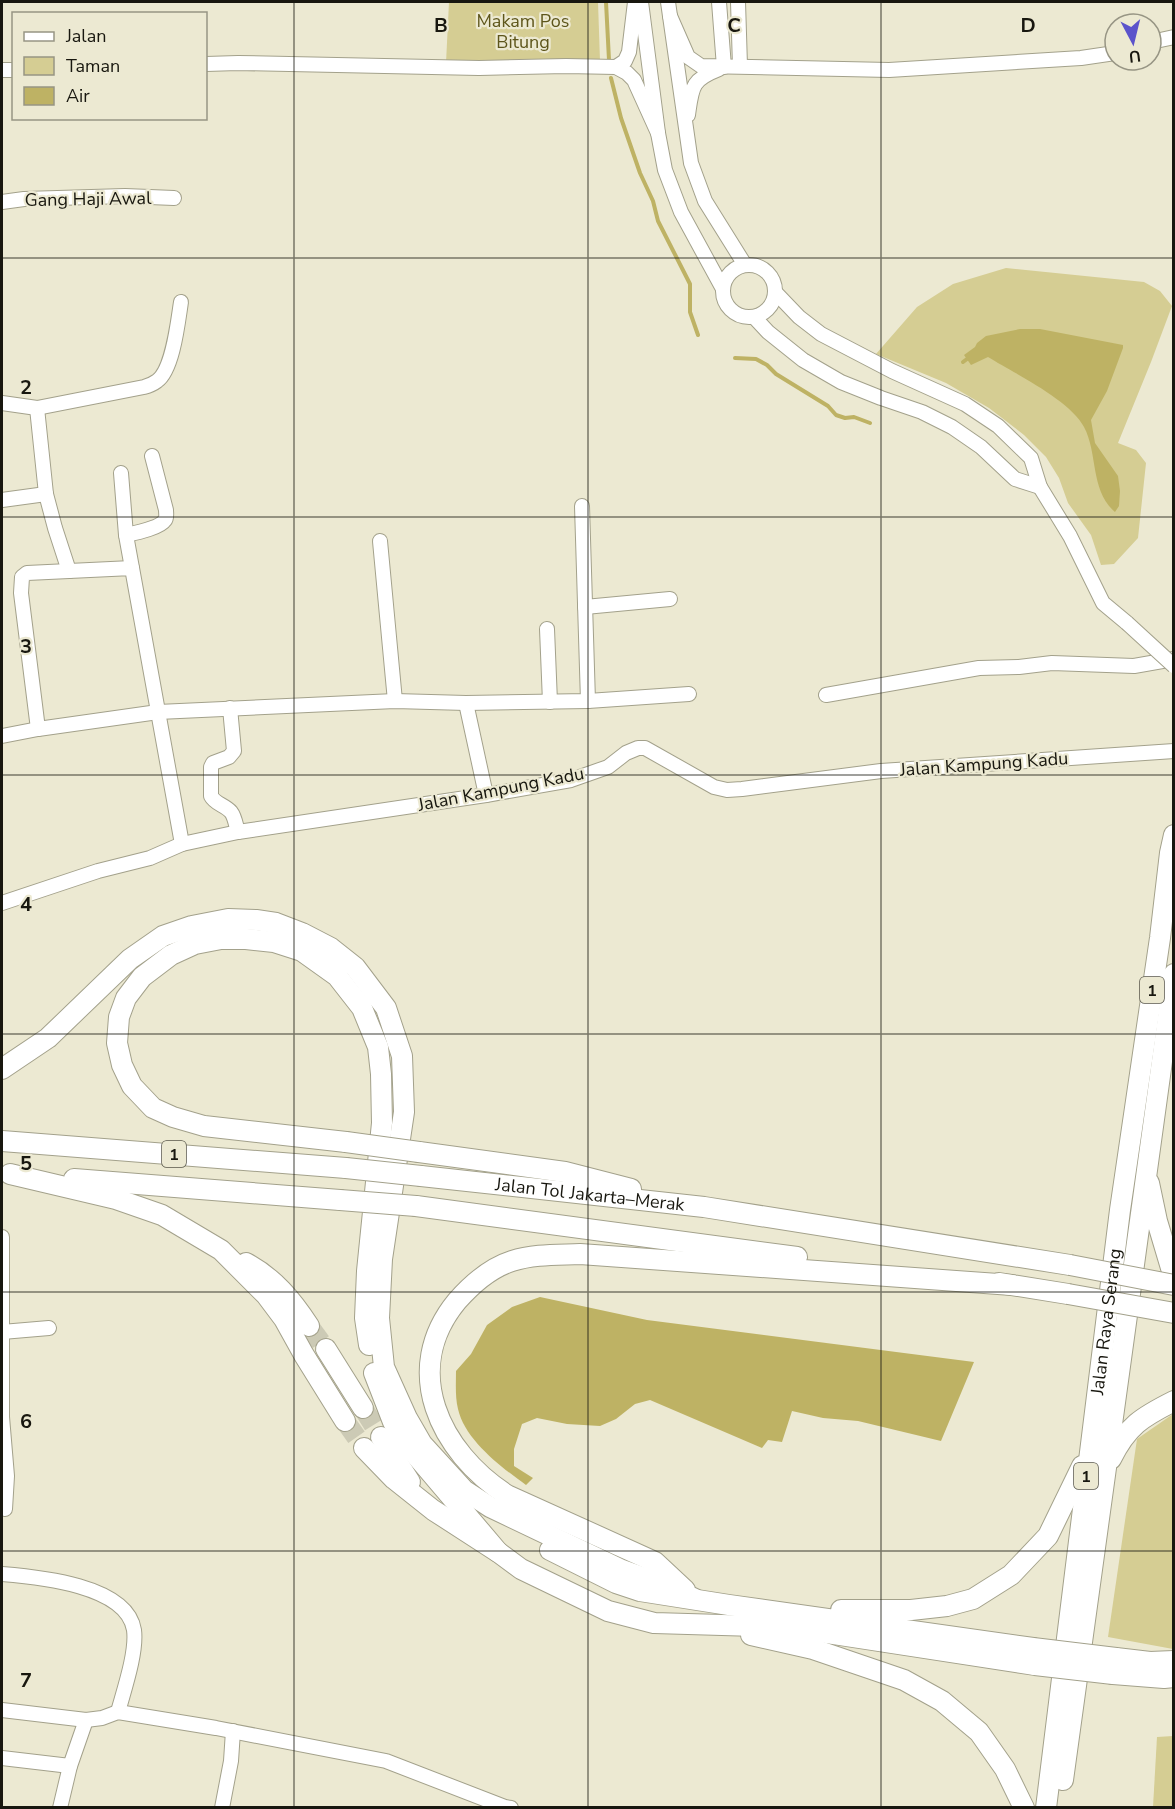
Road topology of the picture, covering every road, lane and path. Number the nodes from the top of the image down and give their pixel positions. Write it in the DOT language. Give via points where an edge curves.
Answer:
graph roads {
  1 [pos="634,2"];
  2 [pos="641,2"];
  3 [pos="719,2"];
  4 [pos="738,2"];
  5 [pos="669,9"];
  6 [pos="1103,55"];
  7 [pos="207,64"];
  8 [pos="740,66"];
  9 [pos="724,67"];
  10 [pos="616,68"];
  11 [pos="685,132"];
  12 [pos="658,133"];
  13 [pos="174,198"];
  14 [pos="2,202"];
  15 [pos="745,265"];
  16 [pos="723,289"];
  17 [pos="776,293"];
  18 [pos="181,302"];
  19 [pos="754,317"];
  20 [pos="2,403"];
  21 [pos="38,408"];
  22 [pos="152,456"];
  23 [pos="121,473"];
  24 [pos="1040,488"];
  25 [pos="46,494"];
  26 [pos="2,500"];
  27 [pos="582,506"];
  28 [pos="126,535"];
  29 [pos="380,541"];
  30 [pos="132,568"];
  31 [pos="69,571"];
  32 [pos="670,599"];
  33 [pos="585,607"];
  34 [pos="547,629"];
  35 [pos="1173,659"];
  36 [pos="1173,666"];
  37 [pos="689,694"];
  38 [pos="826,695"];
  39 [pos="395,701"];
  40 [pos="588,701"];
  41 [pos="550,702"];
  42 [pos="466,703"];
  43 [pos="230,708"];
  44 [pos="158,711"];
  45 [pos="38,729"];
  46 [pos="2,736"];
  47 [pos="1173,751"];
  48 [pos="486,795"];
  49 [pos="238,832"];
  50 [pos="1173,835"];
  51 [pos="182,844"];
  52 [pos="2,903"];
  53 [pos="1173,974"];
  54 [pos="2,1069"];
  55 [pos="2,1141"];
  56 [pos="1140,1146"];
  57 [pos="1146,1168"];
  58 [pos="5,1174"];
  59 [pos="704,1207"];
  60 [pos="2,1237"];
  61 [pos="221,1250"];
  62 [pos="1173,1278"];
  63 [pos="1012,1285"];
  64 [pos="1173,1285"];
  65 [pos="1173,1313"];
  66 [pos="309,1326"];
  67 [pos="49,1328"];
  68 [pos="2,1332"];
  69 [pos="326,1349"];
  70 [pos="1173,1401"];
  71 [pos="363,1408"];
  72 [pos="345,1421"];
  73 [pos="372,1442"];
  74 [pos="1090,1450"];
  75 [pos="1105,1473"];
  76 [pos="5,1509"];
  77 [pos="498,1552"];
  78 [pos="2,1574"];
  79 [pos="695,1599"];
  80 [pos="729,1605"];
  81 [pos="707,1625"];
  82 [pos="1034,1656"];
  83 [pos="1173,1661"];
  84 [pos="1114,1666"];
  85 [pos="1173,1677"];
  86 [pos="2,1710"];
  87 [pos="118,1712"];
  88 [pos="86,1720"];
  89 [pos="234,1731"];
  90 [pos="2,1758"];
  91 [pos="70,1766"];
  92 [pos="60,1808"];
  93 [pos="222,1808"];
  94 [pos="511,1808"];
  95 [pos="1024,1808"];
  96 [pos="1046,1808"];
  97 [pos="1059,1808"];
  1 -- 10 [label="street" via="629,52"];
  2 -- 12 [label="street"];
  3 -- 9 [label="street"];
  4 -- 8 [label="street"];
  5 -- 9 [label="street" via="688,57 701,66"];
  5 -- 11 [label="street"];
  6 -- 8 [label="street" via="889,70"];
  7 -- 10 [label="street"];
  8 -- 9 [label="street"];
  9 -- 11 [label="street" via="702,75 697,81"];
  10 -- 12 [label="street" via="634,80"];
  11 -- 15 [label="street" via="705,201"];
  12 -- 16 [label="street" via="665,170 681,212"];
  13 -- 14 [label="street, Gang Haji Awal" via="124,195"];
  15 -- 16 [label="street" via="732,271"];
  15 -- 17 [label="street" via="764,269 773,280"];
  16 -- 19 [label="street" via="725,303 734,313"];
  17 -- 19 [label="street" via="771,306"];
  17 -- 24 [label="street" via="821,334 965,404 998,426 1031,458"];
  18 -- 21 [label="street" via="172,353 157,381"];
  19 -- 24 [label="street" via="803,360 841,382 952,427 981,447 1015,479"];
  20 -- 21 [label="street"];
  21 -- 25 [label="street"];
  22 -- 28 [label="street" via="166,510 165,521"];
  23 -- 28 [label="street"];
  24 -- 36 [label="street, bridge" via="1070,536 1103,603"];
  25 -- 26 [label="street"];
  25 -- 31 [label="street"];
  27 -- 33 [label="street"];
  28 -- 30 [label="street"];
  29 -- 39 [label="street"];
  30 -- 31 [label="street"];
  30 -- 44 [label="street"];
  31 -- 45 [label="street" via="27,573 22,578"];
  32 -- 33 [label="street"];
  33 -- 40 [label="street"];
  34 -- 41 [label="street"];
  35 -- 38 [label="street" via="1134,666 1052,663 980,668"];
  37 -- 40 [label="street"];
  39 -- 42 [label="street"];
  39 -- 43 [label="street"];
  40 -- 41 [label="street"];
  41 -- 42 [label="street"];
  42 -- 48 [label="street"];
  43 -- 44 [label="street"];
  43 -- 49 [label="street" via="234,751 213,763 211,796 230,810"];
  44 -- 45 [label="street"];
  44 -- 51 [label="street"];
  45 -- 46 [label="street"];
  47 -- 48 [label="street, Jalan Kampung Kadu" via="881,771 727,790 638,748 608,767 571,780"];
  48 -- 49 [label="street, Jalan Kampung Kadu"];
  49 -- 51 [label="street, Jalan Kampung Kadu"];
  50 -- 56 [label="highway, Jalan Raya Serang / 1"];
  51 -- 52 [label="street, Jalan Kampung Kadu" via="150,858"];
  53 -- 56 [label="highway, Jalan Raya Serang / 1"];
  54 -- 79 [label="highway" via="48,1038 130,959 163,936 228,919 276,922 331,948 355,967 386,1008 402,1056 404,1112 378,1318 384,1367 407,1418 422,1444 464,1490 524,1538 616,1583 640,1591"];
  55 -- 59 [label="highway, Jalan Tol Jakarta–Merak / 1, bridge" via="346,1168"];
  56 -- 57 [label="highway, Jalan Raya Serang / 1"];
  56 -- 74 [label="highway, Jalan Raya Serang / 1" via="1120,1210"];
  57 -- 62 [label="highway"];
  57 -- 75 [label="highway, Jalan Raya Serang / 1"];
  58 -- 61 [label="highway" via="116,1199 162,1215"];
  58 -- 63 [label="highway, Jalan Tol Jakarta–Merak / 1, bridge" via="416,1206"];
  59 -- 64 [label="highway, Jalan Tol Jakarta–Merak / 1, bridge"];
  59 -- 77 [label="highway, bridge" via="565,1172 419,1152 346,1142 204,1126 172,1117 153,1108 132,1086 122,1065 117,1043 119,1017 126,999 142,977 171,955 195,944 246,939 302,951 337,976 362,1008 378,1047 381,1074 382,1123 367,1271 365,1318 372,1368 393,1422 408,1446"];
  60 -- 68 [label="street"];
  61 -- 66 [label="highway" via="280,1287"];
  61 -- 72 [label="highway" via="284,1319"];
  63 -- 65 [label="highway, Jalan Tol Jakarta–Merak / 1, bridge"];
  63 -- 79 [label="highway" via="580,1254 511,1261 485,1274 468,1289 439,1329 430,1364 434,1404 459,1452 474,1470 499,1489 655,1562"];
  67 -- 68 [label="street"];
  68 -- 76 [label="street"];
  69 -- 71 [label="highway"];
  70 -- 75 [label="highway" via="1137,1423 1120,1441"];
  73 -- 77 [label="highway" via="394,1479 430,1508"];
  74 -- 80 [label="highway" via="1048,1536 1011,1575 973,1599 911,1610"];
  74 -- 96 [label="highway, Jalan Raya Serang / 1"];
  75 -- 97 [label="highway, Jalan Raya Serang / 1"];
  77 -- 81 [label="highway" via="521,1569 608,1611 654,1623"];
  78 -- 87 [label="street" via="42,1578 99,1593 123,1608 132,1623 134,1639"];
  79 -- 80 [label="highway"];
  80 -- 82 [label="highway"];
  81 -- 82 [label="highway" via="788,1628"];
  81 -- 95 [label="highway" via="813,1649 904,1680 942,1701 979,1732 1005,1769"];
  82 -- 84 [label="highway, bridge"];
  83 -- 84 [label="highway"];
  84 -- 85 [label="highway"];
  86 -- 88 [label="street"];
  87 -- 88 [label="street"];
  87 -- 89 [label="street"];
  88 -- 91 [label="street"];
  89 -- 93 [label="street"];
  89 -- 94 [label="street" via="386,1761"];
  90 -- 91 [label="street"];
  91 -- 92 [label="street"];
}
